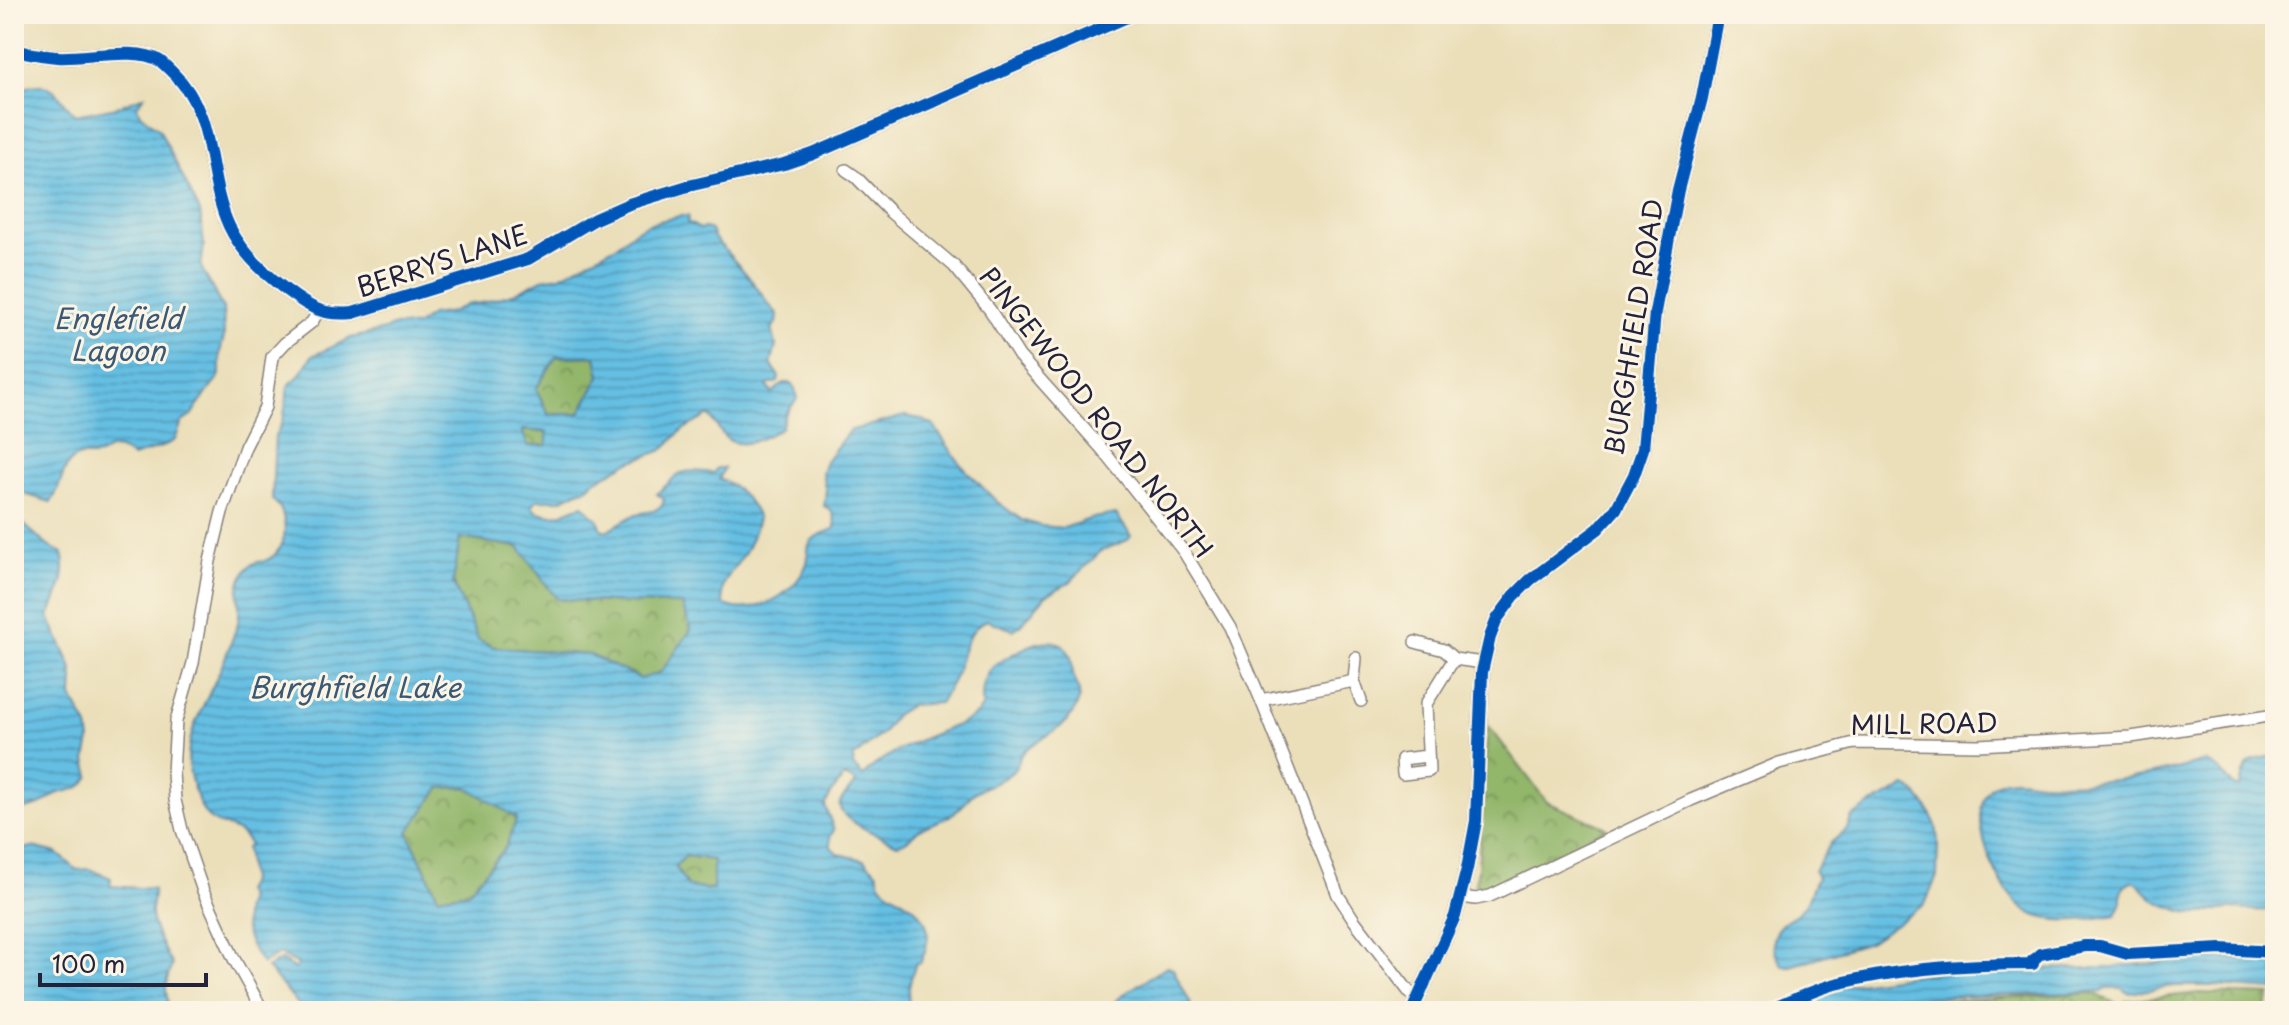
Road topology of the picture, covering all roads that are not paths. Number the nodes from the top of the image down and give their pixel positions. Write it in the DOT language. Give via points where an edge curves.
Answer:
graph roads {
  1 [pos="1134,14"];
  2 [pos="1718,14"];
  3 [pos="14,50"];
  4 [pos="854,172"];
  5 [pos="319,310"];
  6 [pos="1415,642"];
  7 [pos="1356,658"];
  8 [pos="1454,659"];
  9 [pos="1483,663"];
  10 [pos="1354,681"];
  11 [pos="1261,700"];
  12 [pos="1361,701"];
  13 [pos="2275,715"];
  14 [pos="1428,756"];
  15 [pos="1461,897"];
  16 [pos="1415,1006"];
  17 [pos="263,1011"];
  1 -- 5 [label="street, BERRYS LANE" via="813,154 629,204 501,269 353,313"];
  2 -- 9 [label="street, BURGHFIELD ROAD" via="1661,279 1646,432 1634,475 1607,520 1514,596 1497,619"];
  3 -- 5 [label="street, BERRYS LANE" via="56,57 142,54 160,61 195,100 229,227 276,282"];
  4 -- 11 [label="street, PINGEWOOD ROAD NORTH" via="890,212 954,266 1019,356 1141,496 1184,552 1230,627"];
  5 -- 17 [label="street" via="272,357 265,407 222,512 193,663 176,721 173,773 182,830 203,891"];
  6 -- 8 [label="street" via="1444,650"];
  7 -- 10 [label="street"];
  8 -- 9 [label="street"];
  8 -- 14 [label="street" via="1426,704"];
  9 -- 15 [label="street, BURGHFIELD ROAD" via="1476,821"];
  10 -- 11 [label="street"];
  10 -- 12 [label="street"];
  11 -- 16 [label="street, PINGEWOOD ROAD NORTH" via="1338,895"];
  13 -- 15 [label="street, MILL ROAD" via="2131,737 1978,745 1854,743 1779,763 1490,896"];
  15 -- 16 [label="street, BURGHFIELD ROAD"];
}
